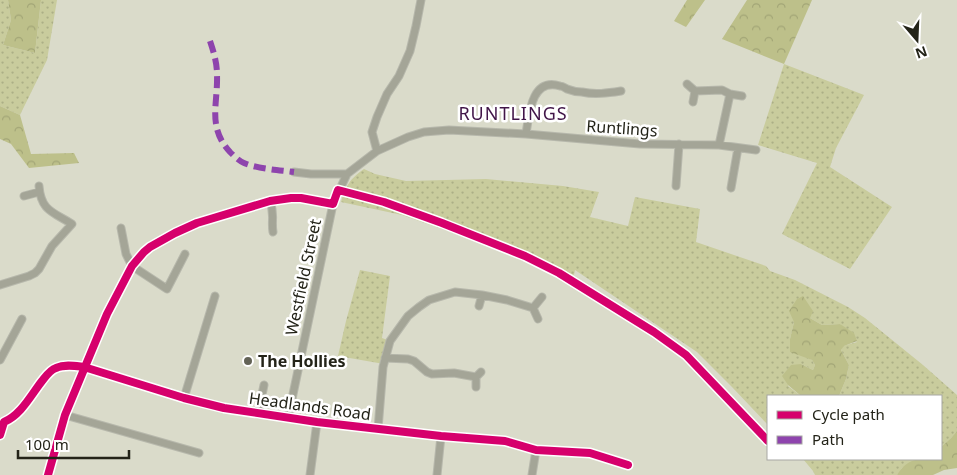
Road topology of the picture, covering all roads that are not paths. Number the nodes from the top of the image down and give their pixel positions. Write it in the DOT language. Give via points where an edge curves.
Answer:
graph roads {
  1 [pos="420,0"];
  2 [pos="687,84"];
  3 [pos="621,91"];
  4 [pos="695,91"];
  5 [pos="730,94"];
  6 [pos="742,96"];
  7 [pos="693,102"];
  8 [pos="526,134"];
  9 [pos="680,144"];
  10 [pos="719,145"];
  11 [pos="738,148"];
  12 [pos="756,150"];
  13 [pos="377,151"];
  14 [pos="294,172"];
  15 [pos="347,174"];
  16 [pos="676,186"];
  17 [pos="731,188"];
  18 [pos="24,196"];
  19 [pos="270,201"];
  20 [pos="333,204"];
  21 [pos="121,228"];
  22 [pos="273,232"];
  23 [pos="185,254"];
  24 [pos="132,266"];
  25 [pos="0,285"];
  26 [pos="482,295"];
  27 [pos="215,296"];
  28 [pos="542,296"];
  29 [pos="479,306"];
  30 [pos="533,308"];
  31 [pos="22,319"];
  32 [pos="538,319"];
  33 [pos="385,358"];
  34 [pos="0,360"];
  35 [pos="84,367"];
  36 [pos="264,385"];
  37 [pos="476,386"];
  38 [pos="184,398"];
  39 [pos="258,414"];
  40 [pos="65,415"];
  41 [pos="288,418"];
  42 [pos="317,422"];
  43 [pos="0,424"];
  44 [pos="378,429"];
  45 [pos="441,436"];
  46 [pos="536,450"];
  47 [pos="199,453"];
  48 [pos="628,465"];
  49 [pos="48,475"];
  50 [pos="310,475"];
  51 [pos="437,475"];
  52 [pos="532,475"];
  1 -- 13 [label="street" via="410,51 387,94 372,132"];
  2 -- 4 [label="street"];
  3 -- 8 [label="street" via="602,94 584,93 560,85 542,87 530,106"];
  4 -- 5 [label="street" via="722,90"];
  4 -- 7 [label="street"];
  5 -- 6 [label="street"];
  5 -- 10 [label="street"];
  8 -- 9 [label="street, Runtlings" via="640,144"];
  8 -- 13 [label="street, Runtlings" via="424,132"];
  9 -- 10 [label="street, Runtlings"];
  9 -- 16 [label="street"];
  10 -- 11 [label="street, Runtlings"];
  11 -- 12 [label="street, Runtlings"];
  11 -- 17 [label="street"];
  13 -- 15 [label="street, Runtlings"];
  14 -- 15 [label="street"];
  15 -- 20 [label="street, Westfield Street"];
  18 -- 25 [label="street" via="39,189 44,205 72,224 52,246 35,273"];
  19 -- 20 [label="street" via="291,198"];
  19 -- 22 [label="street"];
  19 -- 24 [label="street" via="175,233 150,247"];
  20 -- 41 [label="street, Westfield Street"];
  21 -- 24 [label="street"];
  23 -- 24 [label="street" via="167,289"];
  24 -- 35 [label="street"];
  26 -- 29 [label="street"];
  26 -- 30 [label="street"];
  26 -- 33 [label="street" via="455,292 429,300 408,316 398,329"];
  27 -- 38 [label="street"];
  28 -- 30 [label="street"];
  30 -- 32 [label="street"];
  31 -- 34 [label="street"];
  33 -- 37 [label="street" via="414,361 432,374 478,374"];
  33 -- 44 [label="street"];
  35 -- 38 [label="street, Headlands Road"];
  35 -- 40 [label="street"];
  35 -- 43 [label="street, Headlands Road" via="56,368 12,419"];
  36 -- 39 [label="street"];
  38 -- 39 [label="street, Headlands Road"];
  39 -- 41 [label="street, Headlands Road"];
  40 -- 47 [label="street"];
  40 -- 49 [label="street"];
  41 -- 42 [label="street, Headlands Road"];
  42 -- 44 [label="street, Headlands Road"];
  42 -- 50 [label="street"];
  44 -- 45 [label="street, Headlands Road"];
  45 -- 46 [label="street, Headlands Road" via="505,442"];
  45 -- 51 [label="street"];
  46 -- 48 [label="street, Headlands Road" via="590,453"];
  46 -- 52 [label="street"];
}
